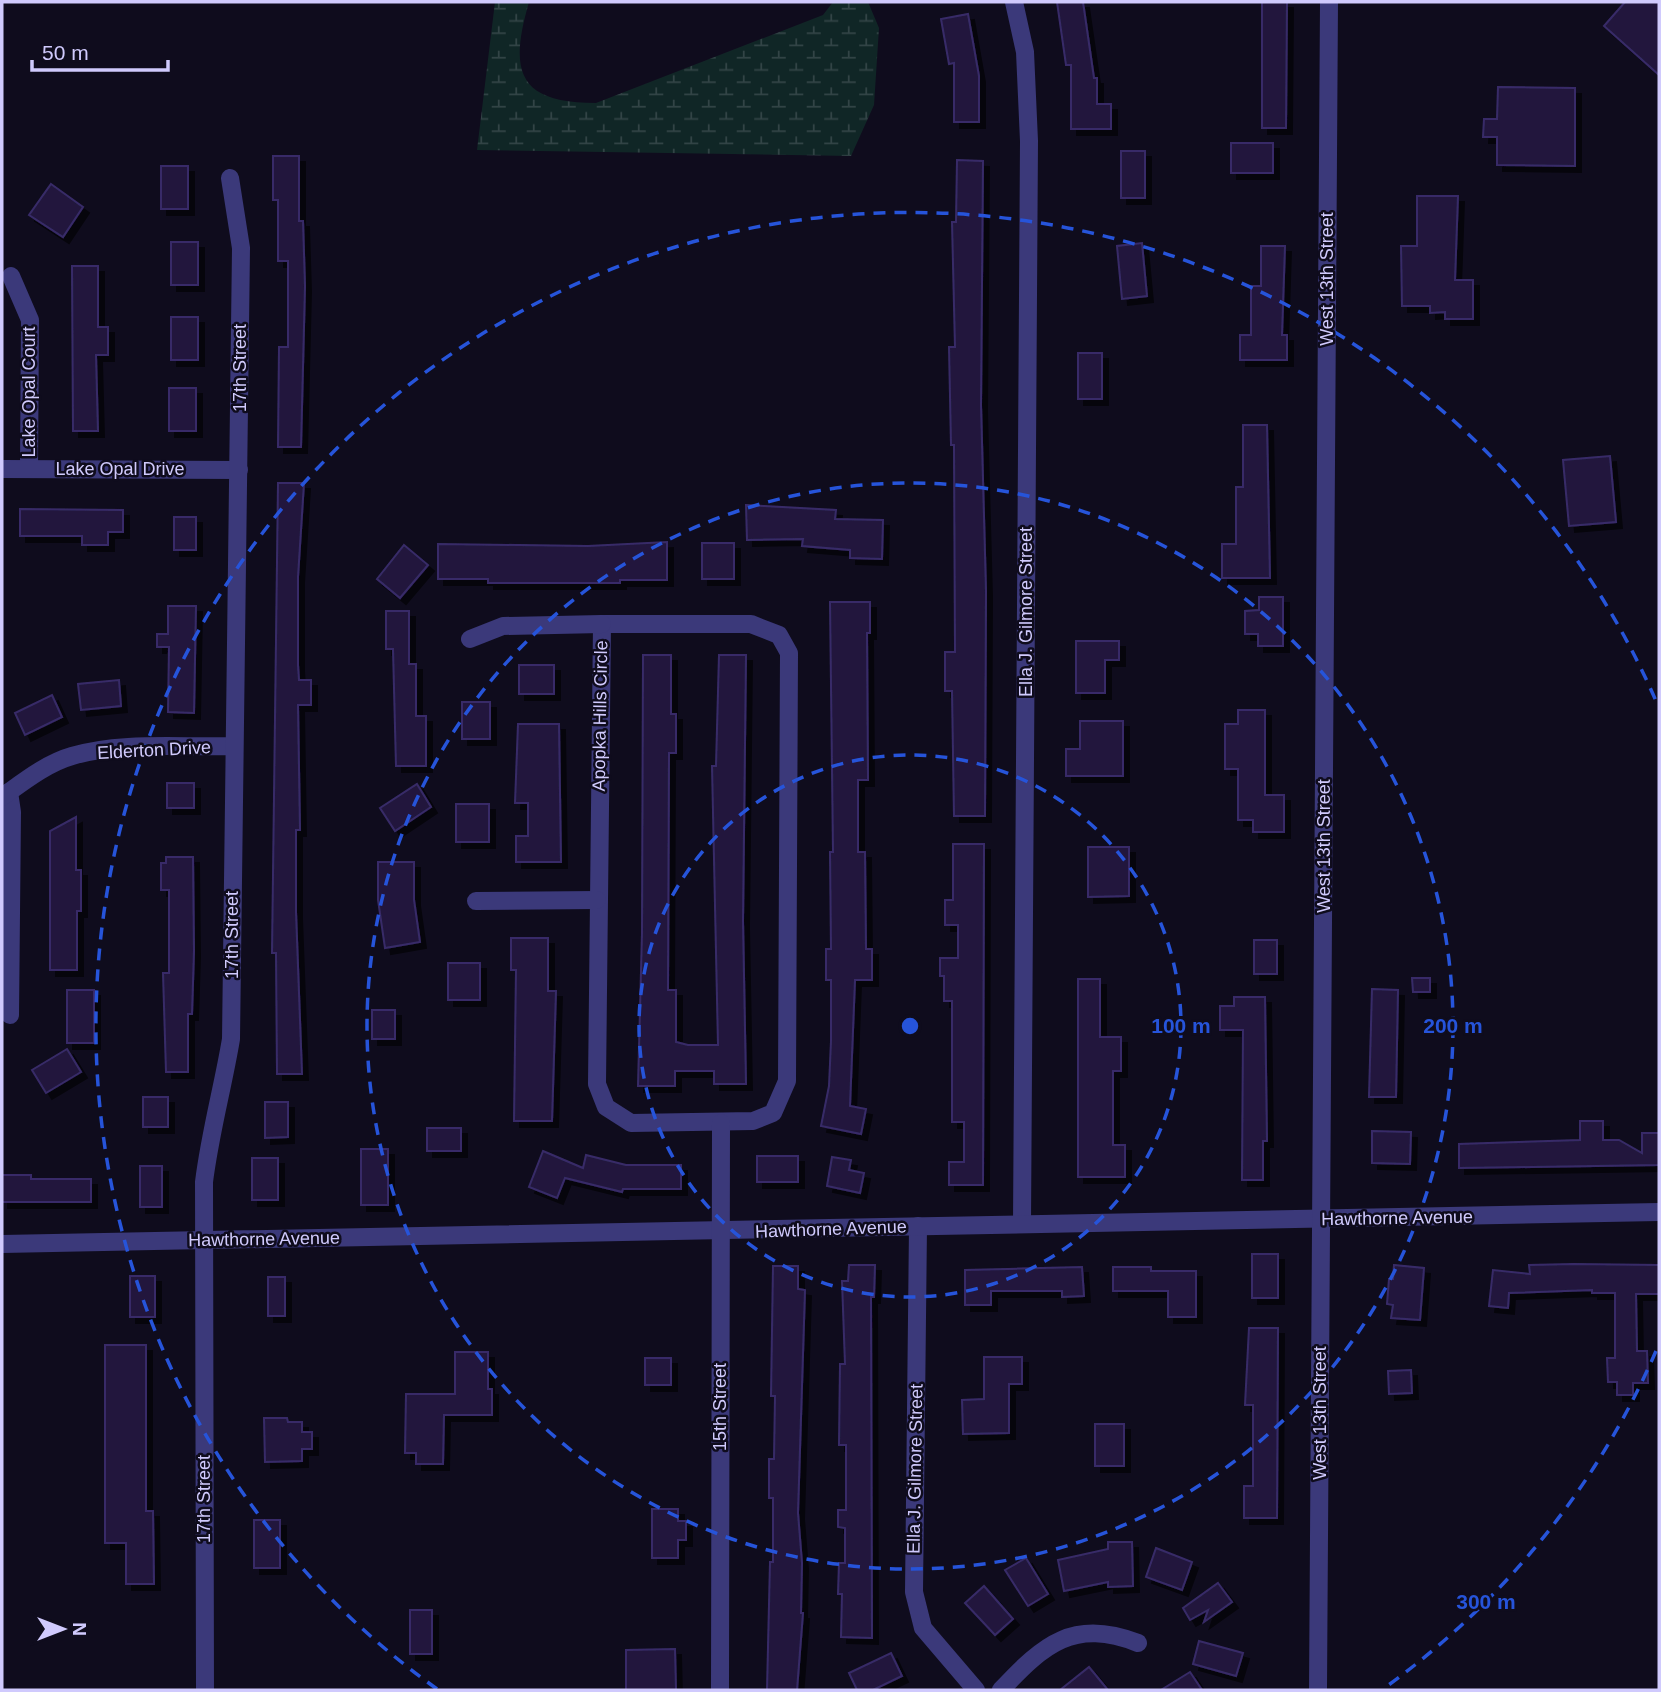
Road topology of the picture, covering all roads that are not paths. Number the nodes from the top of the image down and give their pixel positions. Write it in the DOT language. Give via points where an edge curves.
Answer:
graph roads {
  1 [pos="1014,2"];
  2 [pos="1329,2"];
  3 [pos="230,178"];
  4 [pos="11,276"];
  5 [pos="2,469"];
  6 [pos="29,469"];
  7 [pos="239,470"];
  8 [pos="602,624"];
  9 [pos="470,639"];
  10 [pos="234,746"];
  11 [pos="5,794"];
  12 [pos="597,900"];
  13 [pos="476,901"];
  14 [pos="10,1015"];
  15 [pos="721,1123"];
  16 [pos="1659,1212"];
  17 [pos="1321,1219"];
  18 [pos="1022,1223"];
  19 [pos="918,1226"];
  20 [pos="720,1232"];
  21 [pos="204,1240"];
  22 [pos="2,1244"];
  23 [pos="1138,1643"];
  24 [pos="205,1690"];
  25 [pos="720,1690"];
  26 [pos="976,1690"];
  27 [pos="1001,1690"];
  28 [pos="1318,1690"];
  1 -- 18 [label="street, Ella J. Gilmore Street" via="1025,52 1029,141"];
  2 -- 17 [label="street, West 13th Street"];
  3 -- 7 [label="street, 17th Street" via="241,248"];
  4 -- 6 [label="street, Lake Opal Court" via="30,320"];
  5 -- 6 [label="street, Lake Opal Drive"];
  6 -- 7 [label="street, Lake Opal Drive"];
  7 -- 10 [label="street, 17th Street"];
  8 -- 9 [label="street" via="503,626"];
  8 -- 12 [label="street, Apopka Hills Circle"];
  8 -- 15 [label="street, Apopka Hills Circle" via="751,624 779,635 789,653 787,1081 773,1113 753,1121"];
  10 -- 11 [label="street, Elderton Drive" via="114,749 71,756"];
  10 -- 21 [label="street, 17th Street" via="231,1039 208,1144"];
  11 -- 14 [label="street" via="12,811"];
  12 -- 13 [label="street"];
  12 -- 15 [label="street, Apopka Hills Circle" via="597,1084 606,1107 631,1123"];
  15 -- 20 [label="street, 15th Street"];
  16 -- 17 [label="street, Hawthorne Avenue"];
  17 -- 18 [label="street, Hawthorne Avenue"];
  17 -- 28 [label="street, West 13th Street"];
  18 -- 19 [label="street, Hawthorne Avenue"];
  19 -- 20 [label="street, Hawthorne Avenue"];
  19 -- 26 [label="street, Ella J. Gilmore Street" via="914,1592 923,1628"];
  20 -- 21 [label="street, Hawthorne Avenue"];
  20 -- 25 [label="street, 15th Street"];
  21 -- 22 [label="street, Hawthorne Avenue"];
  21 -- 24 [label="street, 17th Street"];
  23 -- 27 [label="street" via="1096,1632 1071,1636 1036,1654"];
}
